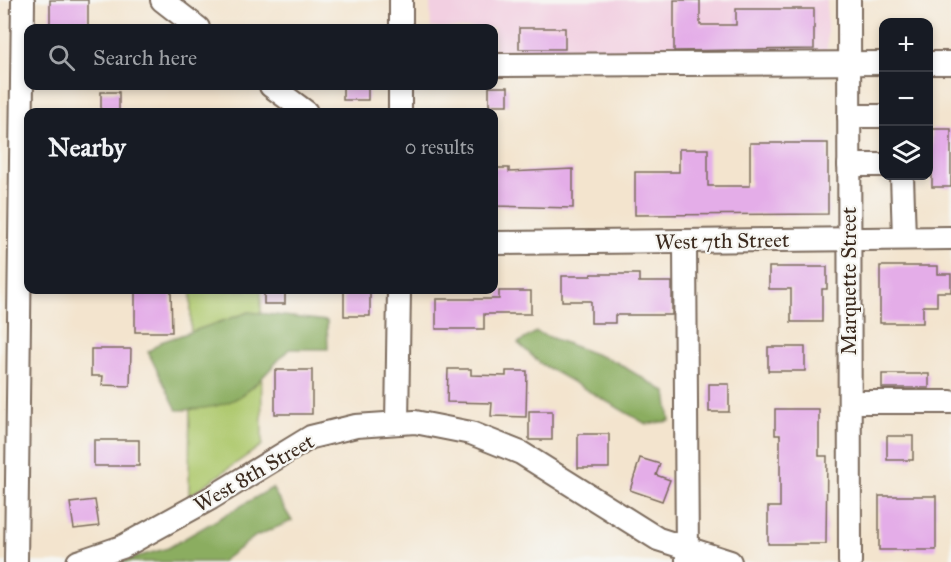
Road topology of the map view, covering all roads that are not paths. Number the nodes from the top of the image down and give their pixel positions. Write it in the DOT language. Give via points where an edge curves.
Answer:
graph roads {
  1 [pos="23,0"];
  2 [pos="162,0"];
  3 [pos="401,0"];
  4 [pos="849,0"];
  5 [pos="193,24"];
  6 [pos="401,24"];
  7 [pos="879,63"];
  8 [pos="933,63"];
  9 [pos="951,63"];
  10 [pos="849,64"];
  11 [pos="498,65"];
  12 [pos="17,72"];
  13 [pos="275,90"];
  14 [pos="400,90"];
  15 [pos="294,108"];
  16 [pos="400,108"];
  17 [pos="849,116"];
  18 [pos="879,116"];
  19 [pos="849,165"];
  20 [pos="879,165"];
  21 [pos="902,180"];
  22 [pos="904,238"];
  23 [pos="951,238"];
  24 [pos="849,239"];
  25 [pos="685,242"];
  26 [pos="498,243"];
  27 [pos="16,246"];
  28 [pos="399,294"];
  29 [pos="850,402"];
  30 [pos="951,402"];
  31 [pos="9,406"];
  32 [pos="398,423"];
  33 [pos="687,555"];
  34 [pos="16,562"];
  35 [pos="78,562"];
  36 [pos="730,562"];
  37 [pos="850,562"];
  1 -- 12 [label="street"];
  2 -- 5 [label="street"];
  3 -- 6 [label="street"];
  4 -- 10 [label="street, Marquette Street"];
  7 -- 10 [label="street"];
  8 -- 9 [label="street"];
  10 -- 11 [label="street"];
  10 -- 17 [label="street, Marquette Street"];
  12 -- 27 [label="street"];
  13 -- 15 [label="street"];
  14 -- 16 [label="street"];
  17 -- 18 [label="street"];
  17 -- 19 [label="street, Marquette Street"];
  19 -- 20 [label="street"];
  19 -- 24 [label="street, Marquette Street"];
  21 -- 22 [label="street"];
  22 -- 23 [label="street, West 7th Street"];
  22 -- 24 [label="street, West 7th Street"];
  24 -- 25 [label="street, West 7th Street"];
  24 -- 29 [label="street, Marquette Street"];
  25 -- 26 [label="street, West 7th Street"];
  25 -- 33 [label="street"];
  27 -- 31 [label="street"];
  28 -- 32 [label="street"];
  29 -- 30 [label="street"];
  29 -- 37 [label="street, Marquette Street"];
  31 -- 34 [label="street"];
  32 -- 33 [label="street, West 8th Street" via="416,422 471,433 521,453"];
  32 -- 35 [label="street, West 8th Street" via="356,426 310,437 132,541"];
  33 -- 36 [label="street, West 8th Street"];
}
